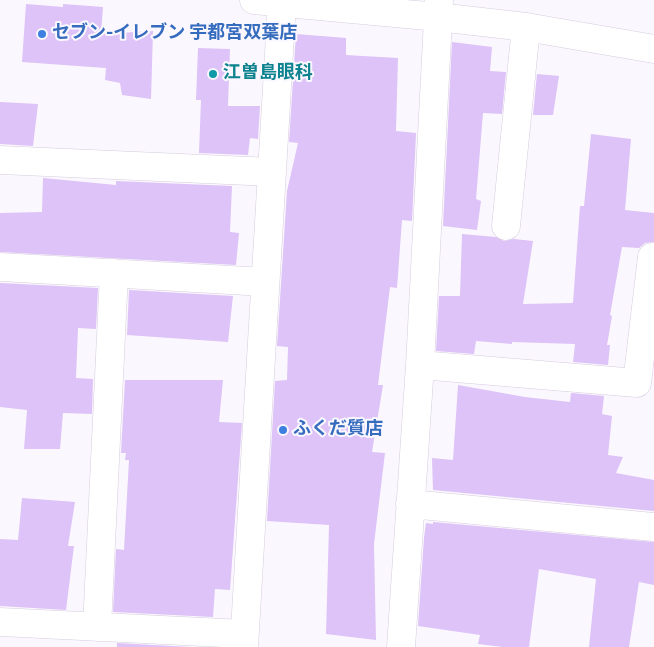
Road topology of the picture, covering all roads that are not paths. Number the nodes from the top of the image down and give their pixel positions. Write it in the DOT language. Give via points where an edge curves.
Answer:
graph roads {
  1 [pos="254,0"];
  2 [pos="282,2"];
  3 [pos="329,3"];
  4 [pos="439,8"];
  5 [pos="526,26"];
  6 [pos="654,49"];
  7 [pos="0,160"];
  8 [pos="272,172"];
  9 [pos="506,226"];
  10 [pos="652,257"];
  11 [pos="0,267"];
  12 [pos="114,273"];
  13 [pos="265,282"];
  14 [pos="420,366"];
  15 [pos="410,504"];
  16 [pos="654,527"];
  17 [pos="0,622"];
  18 [pos="98,627"];
  19 [pos="244,641"];
  20 [pos="401,647"];
  1 -- 2 [label="street"];
  2 -- 3 [label="street"];
  2 -- 8 [label="street"];
  3 -- 4 [label="street"];
  4 -- 5 [label="street"];
  4 -- 14 [label="street"];
  5 -- 6 [label="street"];
  5 -- 9 [label="street"];
  7 -- 8 [label="street"];
  8 -- 13 [label="street"];
  10 -- 14 [label="street" via="637,383"];
  11 -- 12 [label="street"];
  12 -- 13 [label="street"];
  12 -- 18 [label="street"];
  13 -- 19 [label="street"];
  14 -- 15 [label="street"];
  15 -- 16 [label="street"];
  15 -- 20 [label="street"];
  17 -- 18 [label="street"];
  18 -- 19 [label="street"];
}
